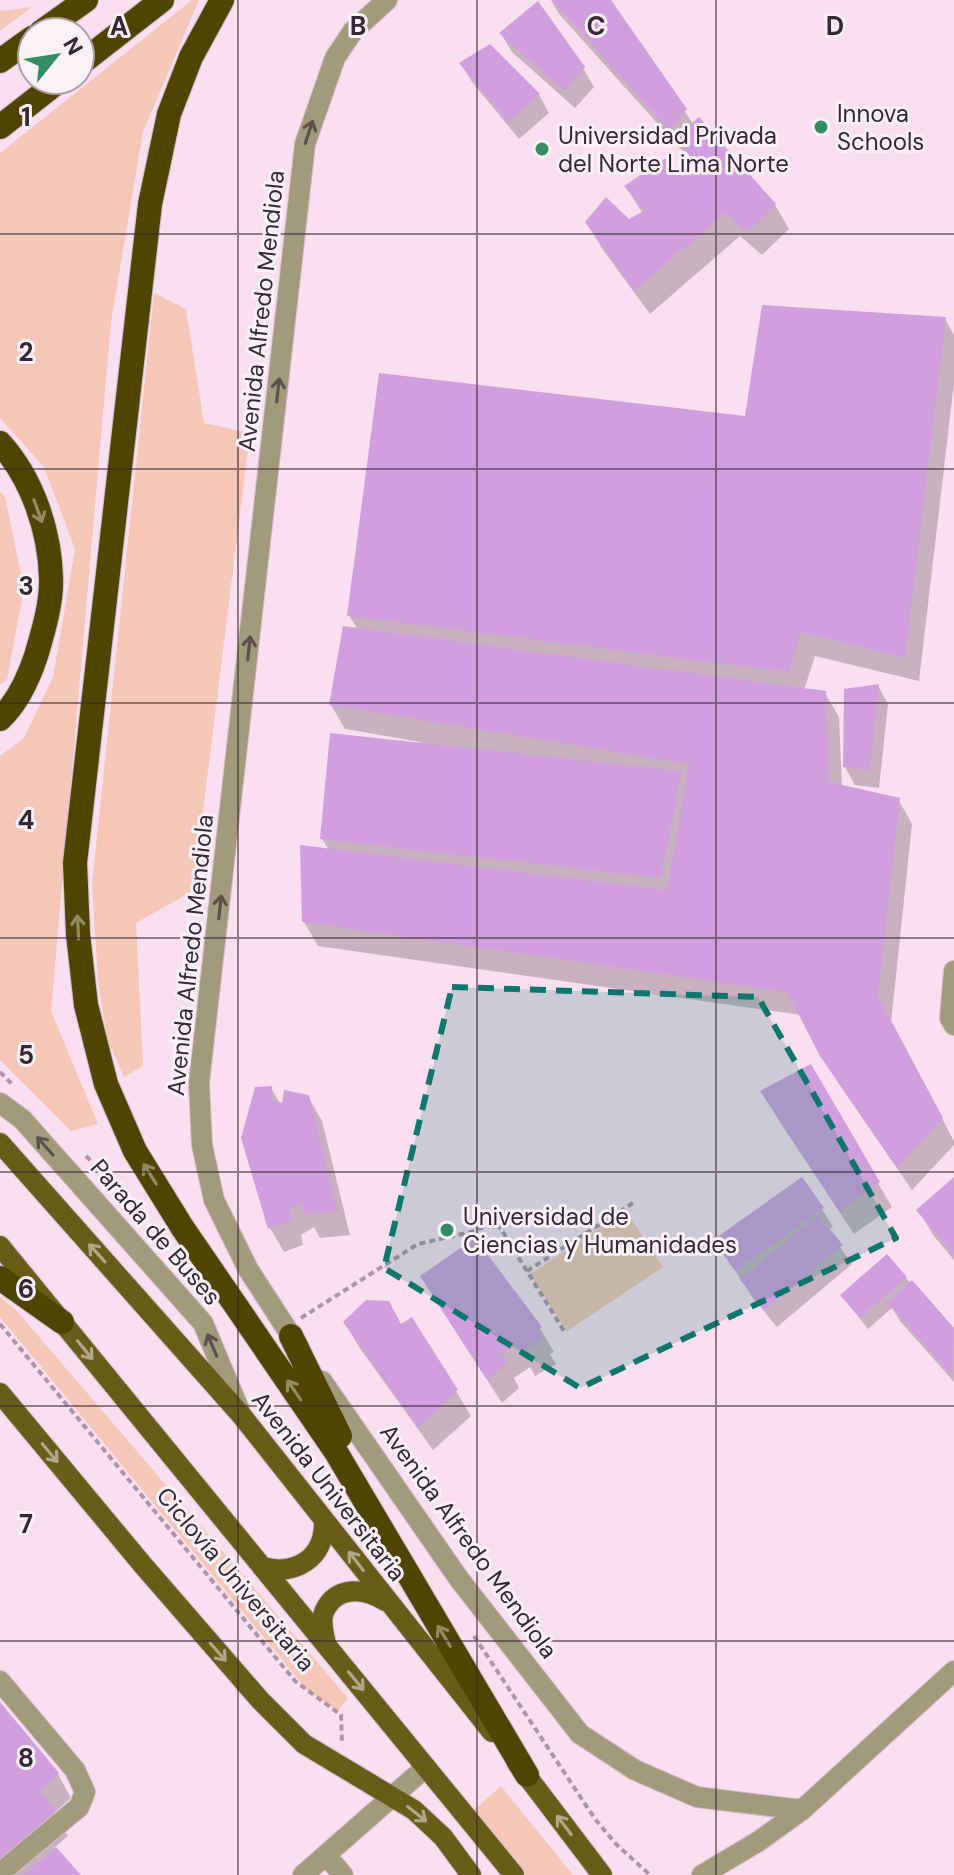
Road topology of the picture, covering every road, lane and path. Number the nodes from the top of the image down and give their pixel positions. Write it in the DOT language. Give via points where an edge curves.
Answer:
graph roads {
  1 [pos="86,0"];
  2 [pos="162,0"];
  3 [pos="222,0"];
  4 [pos="387,0"];
  5 [pos="64,16"];
  6 [pos="96,52"];
  7 [pos="40,96"];
  8 [pos="0,127"];
  9 [pos="0,443"];
  10 [pos="0,719"];
  11 [pos="954,971"];
  12 [pos="954,1025"];
  13 [pos="0,1103"];
  14 [pos="0,1143"];
  15 [pos="633,1203"];
  16 [pos="0,1246"];
  17 [pos="527,1271"];
  18 [pos="0,1278"];
  19 [pos="62,1322"];
  20 [pos="0,1324"];
  21 [pos="564,1331"];
  22 [pos="288,1332"];
  23 [pos="0,1393"];
  24 [pos="242,1416"];
  25 [pos="365,1501"];
  26 [pos="324,1521"];
  27 [pos="262,1567"];
  28 [pos="388,1603"];
  29 [pos="326,1645"];
  30 [pos="954,1671"];
  31 [pos="0,1681"];
  32 [pos="340,1764"];
  33 [pos="426,1767"];
  34 [pos="527,1775"];
  35 [pos="391,1797"];
  36 [pos="802,1810"];
  37 [pos="466,1816"];
  38 [pos="326,1855"];
  39 [pos="0,1873"];
  40 [pos="303,1875"];
  41 [pos="343,1875"];
  42 [pos="473,1875"];
  43 [pos="514,1875"];
  44 [pos="602,1875"];
  45 [pos="702,1875"];
  1 -- 5 [label="highway"];
  2 -- 6 [label="highway"];
  25 -- 3 [label="highway, one-way" via="135,1151 106,1084 86,1005 78,934 75,863 150,204 169,114 191,57"];
  22 -- 4 [label="street, Avenida Alfredo Mendiola, one-way" via="248,1269 214,1200 199,1083 305,144 335,58 353,31"];
  7 -- 8 [label="highway"];
  9 -- 10 [label="highway, one-way" via="29,486 45,530 51,580 44,630 29,675"];
  11 -- 12 [label="street"];
  24 -- 13 [label="street, Parada de Buses, one-way" via="203,1323 22,1119"];
  24 -- 14 [label="main road, Avenida Universitaria, one-way"];
  15 -- 17 [label="path"];
  16 -- 19 [label="main road"];
  17 -- 21 [label="path"];
  17 -- 22 [label="path" via="501,1229 488,1224 418,1244"];
  18 -- 19 [label="highway"];
  19 -- 27 [label="main road, one-way"];
  20 -- 32 [label="path, Ciclovía Universitaria" via="295,1681 341,1715"];
  22 -- 25 [label="highway" via="343,1442"];
  22 -- 36 [label="street, Avenida Alfredo Mendiola" via="459,1579 580,1734 635,1770 697,1797"];
  23 -- 32 [label="main road, one-way" via="260,1700 304,1744"];
  24 -- 26 [label="main road, Avenida Universitaria"];
  34 -- 25 [label="highway, one-way"];
  26 -- 27 [label="main road" via="323,1540 311,1558 289,1570"];
  28 -- 26 [label="main road, Avenida Universitaria, one-way"];
  27 -- 29 [label="main road"];
  28 -- 29 [label="main road" via="363,1590 338,1597 323,1613"];
  28 -- 34 [label="main road, Avenida Universitaria"];
  29 -- 33 [label="main road, one-way"];
  30 -- 36 [label="street"];
  31 -- 39 [label="street" via="75,1770 85,1792 79,1807"];
  32 -- 35 [label="main road"];
  33 -- 35 [label="street"];
  33 -- 37 [label="main road"];
  44 -- 34 [label="main road, Avenida Universitaria, one-way"];
  35 -- 38 [label="street"];
  35 -- 42 [label="main road, one-way" via="443,1837"];
  36 -- 45 [label="street"];
  37 -- 42 [label="main road"];
  37 -- 43 [label="main road"];
  38 -- 40 [label="street"];
  38 -- 41 [label="street"];
}
